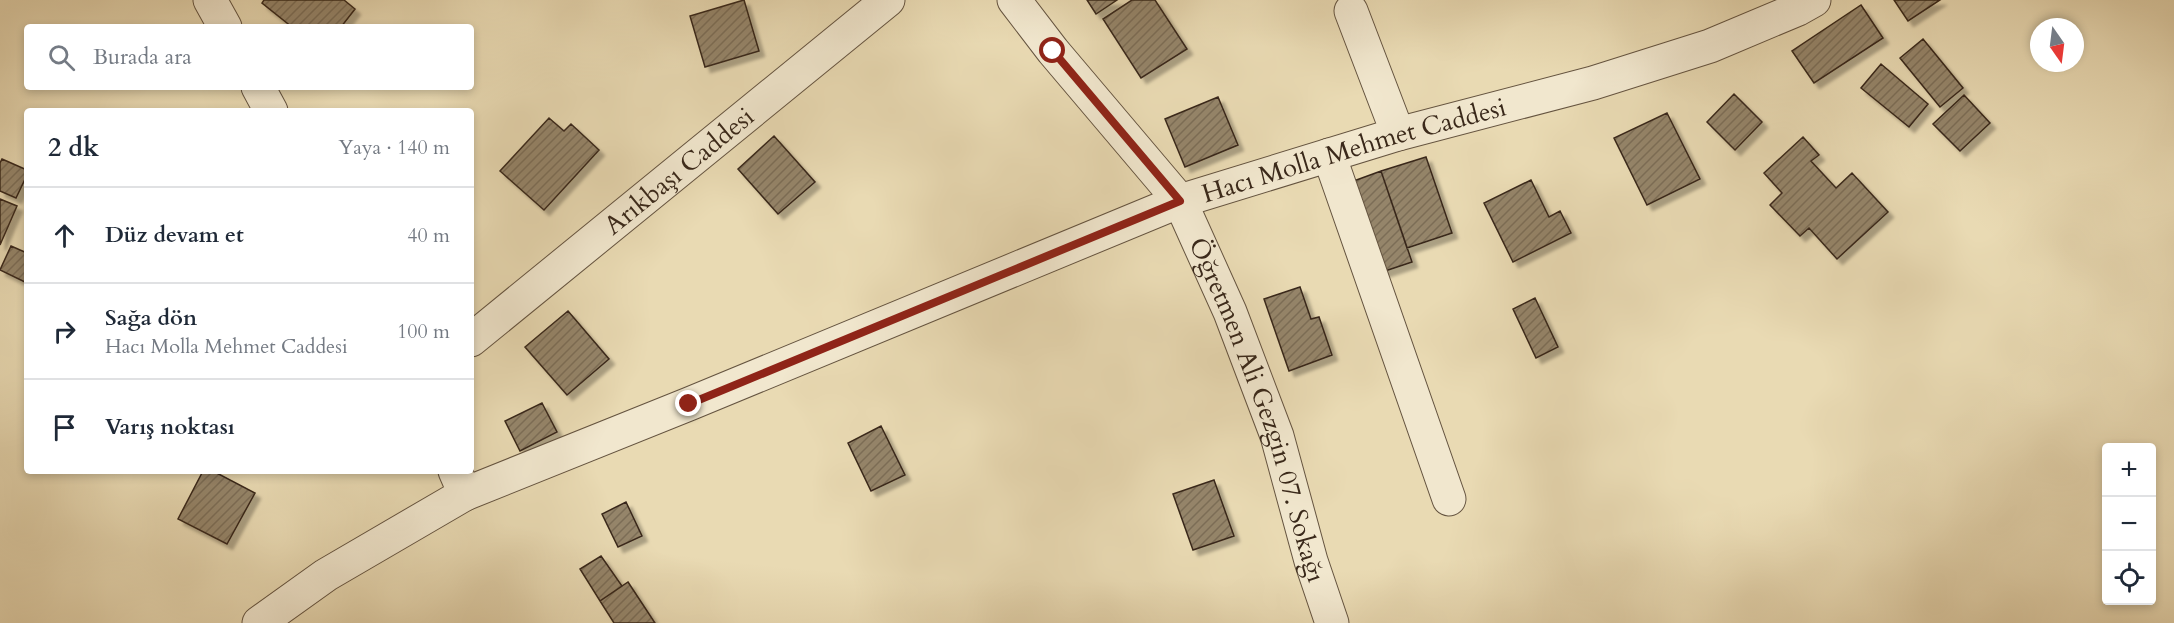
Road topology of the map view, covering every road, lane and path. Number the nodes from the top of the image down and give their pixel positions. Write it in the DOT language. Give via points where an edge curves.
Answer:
graph roads {
  1 [pos="210,0"];
  2 [pos="888,0"];
  3 [pos="1014,0"];
  4 [pos="1814,0"];
  5 [pos="1351,11"];
  6 [pos="223,24"];
  7 [pos="260,90"];
  8 [pos="269,108"];
  9 [pos="1398,134"];
  10 [pos="1329,155"];
  11 [pos="1180,201"];
  12 [pos="474,338"];
  13 [pos="460,483"];
  14 [pos="1449,499"];
  15 [pos="259,623"];
  16 [pos="1332,623"];
  1 -- 6 [label="street"];
  2 -- 12 [label="street, Arıkbaşı Caddesi"];
  3 -- 11 [label="street, Öğretmen Ali Gezgin 07. Sokağı"];
  4 -- 9 [label="street, Hacı Molla Mehmet Caddesi" via="1700,50 1593,84"];
  5 -- 9 [label="street"];
  7 -- 8 [label="street"];
  9 -- 10 [label="street, Hacı Molla Mehmet Caddesi"];
  10 -- 11 [label="street, Hacı Molla Mehmet Caddesi"];
  10 -- 14 [label="street"];
  11 -- 13 [label="street, Hacı Molla Mehmet Caddesi" via="689,404"];
  11 -- 16 [label="street, Öğretmen Ali Gezgin 07. Sokağı" via="1230,312 1276,436"];
  13 -- 15 [label="street"];
}
